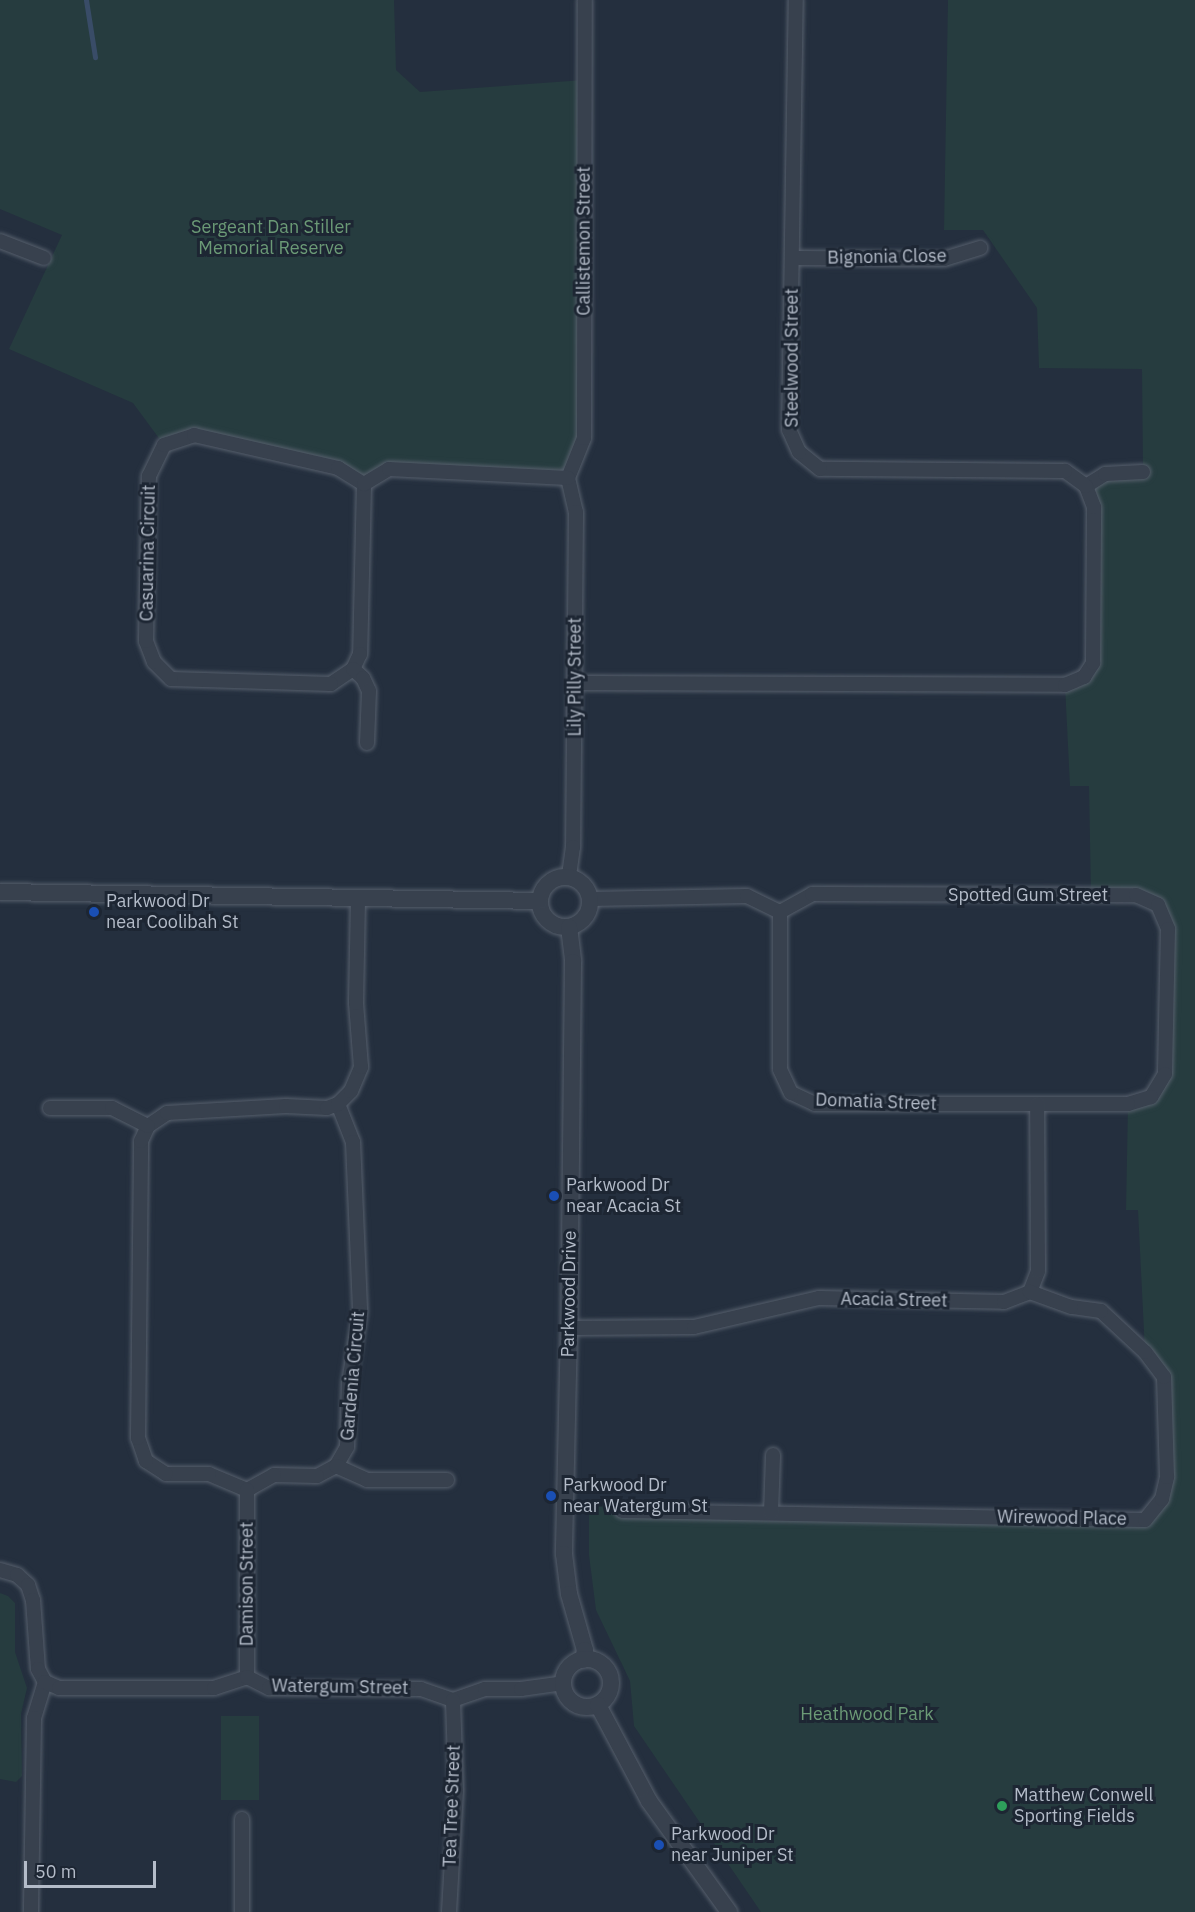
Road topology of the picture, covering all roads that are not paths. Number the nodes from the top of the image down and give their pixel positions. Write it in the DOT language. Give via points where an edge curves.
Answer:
graph roads {
  1 [pos="585,0"];
  2 [pos="796,0"];
  3 [pos="0,241"];
  4 [pos="980,248"];
  5 [pos="44,258"];
  6 [pos="793,258"];
  7 [pos="1143,472"];
  8 [pos="568,478"];
  9 [pos="363,484"];
  10 [pos="1086,486"];
  11 [pos="353,669"];
  12 [pos="575,683"];
  13 [pos="367,743"];
  14 [pos="569,877"];
  15 [pos="0,892"];
  16 [pos="357,897"];
  17 [pos="590,899"];
  18 [pos="540,901"];
  19 [pos="780,912"];
  20 [pos="569,927"];
  21 [pos="338,1104"];
  22 [pos="1037,1104"];
  23 [pos="50,1108"];
  24 [pos="148,1126"];
  25 [pos="1030,1292"];
  26 [pos="569,1328"];
  27 [pos="773,1455"];
  28 [pos="336,1466"];
  29 [pos="447,1480"];
  30 [pos="247,1490"];
  31 [pos="622,1512"];
  32 [pos="771,1513"];
  33 [pos="0,1570"];
  34 [pos="583,1660"];
  35 [pos="247,1677"];
  36 [pos="45,1682"];
  37 [pos="564,1683"];
  38 [pos="453,1700"];
  39 [pos="598,1705"];
  40 [pos="242,1819"];
  41 [pos="31,1912"];
  42 [pos="242,1912"];
  43 [pos="448,1912"];
  44 [pos="729,1912"];
  1 -- 8 [label="street, Callistemon Street" via="584,438"];
  2 -- 6 [label="street, Steelwood Street"];
  3 -- 5 [label="street"];
  4 -- 6 [label="street, Bignonia Close" via="944,259"];
  6 -- 10 [label="street, Steelwood Street" via="789,430 798,453 820,469 1065,471"];
  7 -- 10 [label="street" via="1105,474"];
  8 -- 9 [label="street" via="389,469"];
  8 -- 12 [label="street, Lily Pilly Street" via="576,512"];
  9 -- 11 [label="street" via="360,654"];
  9 -- 11 [label="street, Casuarina Circuit" via="338,468 194,435 164,445 149,476 146,641 154,662 171,679 330,684"];
  10 -- 12 [label="street" via="1094,507 1093,663 1084,677 1065,685"];
  11 -- 13 [label="street" via="369,691"];
  12 -- 14 [label="street, Lily Pilly Street" via="573,847"];
  14 -- 17 [label="street" via="582,883"];
  14 -- 18 [label="street" via="548,883"];
  15 -- 16 [label="street"];
  16 -- 18 [label="street"];
  16 -- 21 [label="street" via="356,1003 361,1067 351,1091"];
  17 -- 19 [label="street" via="747,896"];
  17 -- 20 [label="street" via="585,917"];
  18 -- 20 [label="street" via="545,917"];
  19 -- 22 [label="street, Domatia Street" via="780,1069 791,1093 815,1104"];
  19 -- 22 [label="street, Spotted Gum Street" via="812,894 1136,895 1158,905 1168,929 1165,1074 1151,1097 1128,1104"];
  20 -- 26 [label="street, Parkwood Drive" via="573,962"];
  21 -- 24 [label="street" via="316,1109 285,1106 167,1113"];
  21 -- 28 [label="street, Gardenia Circuit" via="353,1142 360,1312 349,1383 348,1447"];
  22 -- 25 [label="street" via="1038,1271"];
  23 -- 24 [label="street" via="112,1108"];
  24 -- 30 [label="street" via="141,1141 138,1438 146,1461 165,1474 209,1474"];
  25 -- 26 [label="street, Acacia Street" via="1004,1302 819,1298 694,1327"];
  25 -- 32 [label="street, Wirewood Place" via="1071,1307 1101,1311 1145,1352 1164,1377 1167,1477 1162,1499 1145,1520"];
  26 -- 34 [label="street, Parkwood Drive" via="564,1554 569,1594 585,1650"];
  27 -- 32 [label="street"];
  28 -- 29 [label="street" via="367,1480"];
  28 -- 30 [label="street, Gardenia Circuit" via="317,1476 274,1475"];
  30 -- 35 [label="street, Damison Street"];
  31 -- 32 [label="street, Wirewood Place"];
  33 -- 36 [label="street" via="17,1575 28,1585 33,1600 38,1669"];
  34 -- 37 [label="street" via="569,1668"];
  34 -- 39 [label="street" via="600,1663 610,1677 611,1688"];
  35 -- 36 [label="street, Watergum Street" via="214,1688 59,1688"];
  35 -- 38 [label="street, Watergum Street" via="269,1688 421,1689"];
  36 -- 41 [label="street" via="34,1718"];
  37 -- 38 [label="street" via="485,1689"];
  37 -- 39 [label="street" via="575,1703"];
  38 -- 43 [label="street, Tea Tree Street" via="456,1791"];
  39 -- 44 [label="street" via="649,1801"];
  40 -- 42 [label="street"];
}
